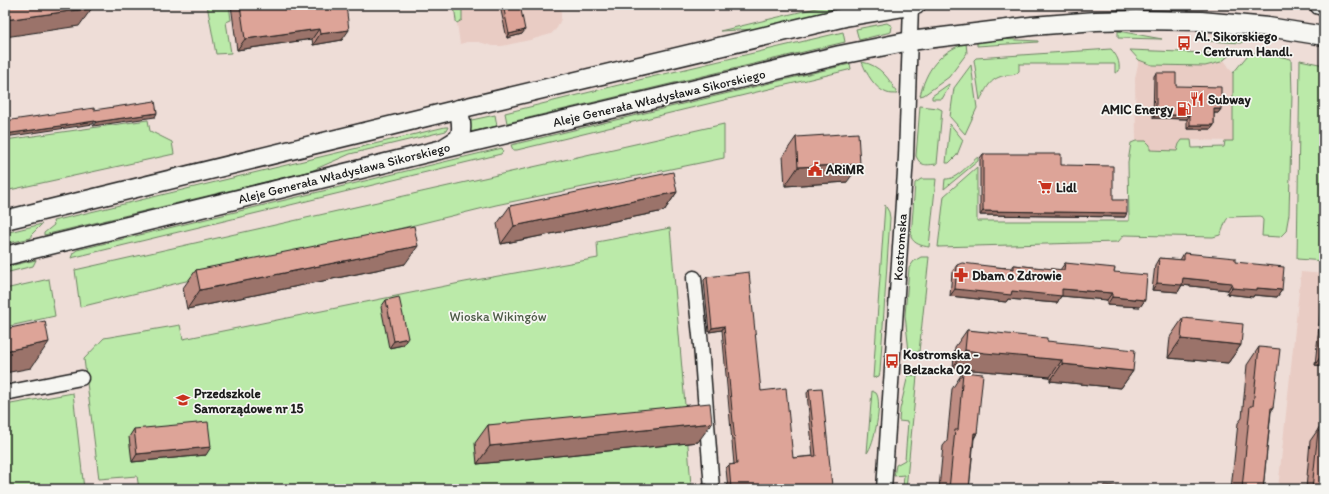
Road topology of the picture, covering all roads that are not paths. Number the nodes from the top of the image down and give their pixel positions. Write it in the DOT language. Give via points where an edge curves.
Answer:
graph roads {
  1 [pos="913,5"];
  2 [pos="1319,5"];
  3 [pos="1324,6"];
  4 [pos="1324,36"];
  5 [pos="910,41"];
  6 [pos="459,109"];
  7 [pos="443,148"];
  8 [pos="5,220"];
  9 [pos="5,256"];
  10 [pos="694,278"];
  11 [pos="81,378"];
  12 [pos="5,393"];
  13 [pos="712,489"];
  14 [pos="884,489"];
  1 -- 5 [label="street, Kostromska"];
  1 -- 6 [label="main road" via="845,17"];
  2 -- 3 [label="main road"];
  4 -- 5 [label="main road, Aleje Generała Władysława Sikorskiego" via="1268,27 1136,20 1032,26"];
  5 -- 7 [label="main road, Aleje Generała Władysława Sikorskiego"];
  5 -- 14 [label="street, Kostromska" via="906,157"];
  6 -- 7 [label="main road" via="461,126 458,139"];
  6 -- 8 [label="main road"];
  7 -- 9 [label="main road, Aleje Generała Władysława Sikorskiego"];
  10 -- 13 [label="street"];
  11 -- 12 [label="street"];
}
